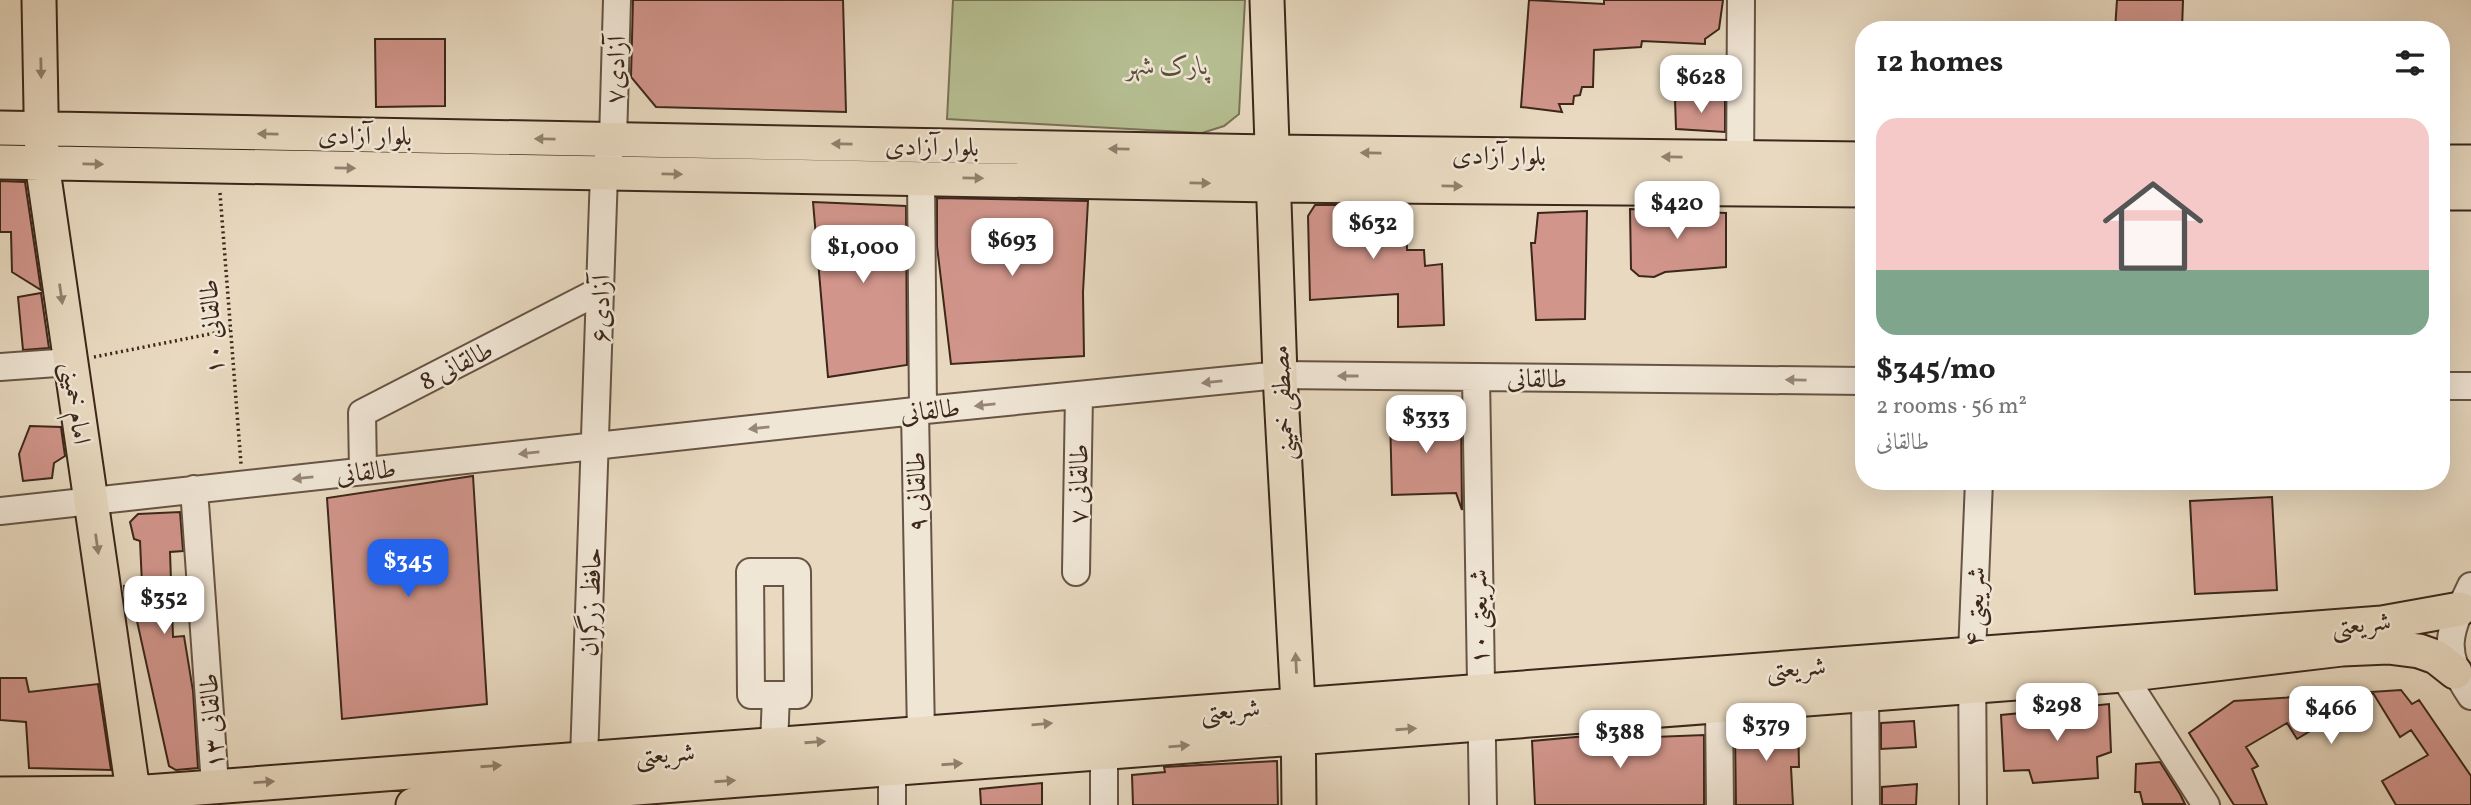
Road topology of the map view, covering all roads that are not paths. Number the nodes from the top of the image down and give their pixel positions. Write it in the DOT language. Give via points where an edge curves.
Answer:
graph roads {
  1 [pos="39,0"];
  2 [pos="617,0"];
  3 [pos="1267,0"];
  4 [pos="1741,0"];
  5 [pos="0,128"];
  6 [pos="42,129"];
  7 [pos="207,132"];
  8 [pos="613,140"];
  9 [pos="1855,160"];
  10 [pos="0,162"];
  11 [pos="2450,162"];
  12 [pos="2471,162"];
  13 [pos="42,163"];
  14 [pos="212,166"];
  15 [pos="1271,168"];
  16 [pos="604,173"];
  17 [pos="1740,174"];
  18 [pos="921,177"];
  19 [pos="1855,189"];
  20 [pos="2450,193"];
  21 [pos="2471,193"];
  22 [pos="601,290"];
  23 [pos="71,362"];
  24 [pos="0,367"];
  25 [pos="1280,375"];
  26 [pos="1476,377"];
  27 [pos="1855,381"];
  28 [pos="2450,386"];
  29 [pos="2471,386"];
  30 [pos="1079,395"];
  31 [pos="919,411"];
  32 [pos="597,446"];
  33 [pos="363,471"];
  34 [pos="194,489"];
  35 [pos="1979,490"];
  36 [pos="91,500"];
  37 [pos="0,511"];
  38 [pos="1076,572"];
  39 [pos="2465,598"];
  40 [pos="2385,635"];
  41 [pos="1972,654"];
  42 [pos="2123,676"];
  43 [pos="2463,684"];
  44 [pos="1973,687"];
  45 [pos="1479,691"];
  46 [pos="776,695"];
  47 [pos="1865,695"];
  48 [pos="1719,706"];
  49 [pos="1298,720"];
  50 [pos="1479,723"];
  51 [pos="921,734"];
  52 [pos="774,745"];
  53 [pos="1104,753"];
  54 [pos="584,759"];
  55 [pos="892,769"];
  56 [pos="215,785"];
  57 [pos="0,794"];
  58 [pos="134,799"];
  59 [pos="583,799"];
  60 [pos="413,805"];
  61 [pos="892,805"];
  62 [pos="1104,805"];
  63 [pos="1299,805"];
  64 [pos="1483,805"];
  65 [pos="1720,805"];
  66 [pos="1866,805"];
  67 [pos="1973,805"];
  68 [pos="2206,805"];
  1 -- 6 [label="main road, امام خمینی, one-way"];
  2 -- 8 [label="street, آزادی۷"];
  3 -- 15 [label="main road, مصطفی خمینی"];
  4 -- 17 [label="street"];
  5 -- 6 [label="main road, بلوار آزادی"];
  6 -- 7 [label="main road, بلوار آزادی"];
  6 -- 13 [label="main road, امام خمینی"];
  8 -- 7 [label="main road, بلوار آزادی, one-way"];
  7 -- 14 [label="main road"];
  15 -- 8 [label="main road, بلوار آزادی, one-way"];
  8 -- 16 [label="street, آزادی۷"];
  9 -- 17 [label="main road, بلوار آزادی"];
  10 -- 13 [label="main road, بلوار آزادی"];
  11 -- 12 [label="main road"];
  13 -- 14 [label="main road, بلوار آزادی, one-way"];
  13 -- 23 [label="main road, امام خمینی, one-way"];
  14 -- 16 [label="main road, بلوار آزادی, one-way"];
  15 -- 17 [label="main road, بلوار آزادی"];
  18 -- 15 [label="main road, بلوار آزادی, one-way"];
  15 -- 25 [label="main road, مصطفی خمینی"];
  16 -- 18 [label="main road, بلوار آزادی, one-way"];
  16 -- 22 [label="street, آزادی۶"];
  17 -- 19 [label="main road, بلوار آزادی"];
  18 -- 31 [label="street, طالقانی ۹"];
  20 -- 21 [label="main road"];
  22 -- 32 [label="street, آزادی۶"];
  22 -- 33 [label="street, طالقانی 8" via="362,413"];
  23 -- 24 [label="street"];
  23 -- 36 [label="main road, امام خمینی"];
  26 -- 25 [label="street, طالقانی, one-way"];
  25 -- 30 [label="street, طالقانی, one-way"];
  49 -- 25 [label="main road, مصطفی خمینی, one-way"];
  27 -- 26 [label="street, طالقانی, one-way"];
  26 -- 45 [label="street, شریعتی ۱۰"];
  28 -- 29 [label="street"];
  30 -- 31 [label="street, طالقانی, one-way"];
  30 -- 38 [label="street, طالقانی ۷"];
  31 -- 32 [label="street, طالقانی, one-way"];
  31 -- 51 [label="street, طالقانی ۹"];
  32 -- 33 [label="street, طالقانی, one-way"];
  32 -- 54 [label="street, حافظ زرگران"];
  33 -- 34 [label="street, طالقانی, one-way"];
  34 -- 36 [label="street, طالقانی"];
  34 -- 56 [label="street, طالقانی ۱۳"];
  35 -- 41 [label="street, شریعتی ۴"];
  36 -- 37 [label="street, طالقانی"];
  36 -- 58 [label="main road, امام خمینی, one-way"];
  39 -- 40 [label="main road, شریعتی"];
  39 -- 43 [label="street" via="2449,639"];
  40 -- 41 [label="main road, شریعتی"];
  40 -- 42 [label="main road, شریعتی" via="2342,649"];
  40 -- 43 [label="main road, شریعتی" via="2436,657"];
  41 -- 44 [label="street, شریعتی ۴"];
  41 -- 45 [label="main road, شریعتی"];
  42 -- 44 [label="main road, شریعتی"];
  42 -- 68 [label="street"];
  44 -- 47 [label="main road, شریعتی"];
  44 -- 67 [label="street, شریعتی ۴"];
  45 -- 49 [label="main road, شریعتی"];
  45 -- 50 [label="street, شریعتی ۱۰"];
  46 -- 46 [label="street" via="751,695 750,572 797,572 798,695"];
  46 -- 52 [label="street"];
  47 -- 48 [label="main road, شریعتی"];
  47 -- 66 [label="street"];
  48 -- 50 [label="main road, شریعتی"];
  48 -- 65 [label="street"];
  49 -- 50 [label="main road, شریعتی, one-way"];
  51 -- 49 [label="main road, شریعتی, one-way"];
  53 -- 49 [label="main road, شریعتی, one-way"];
  49 -- 63 [label="main road, مصطفی خمینی"];
  50 -- 64 [label="street, شریعتی ۱۰"];
  52 -- 51 [label="main road, شریعتی, one-way"];
  52 -- 54 [label="main road, شریعتی"];
  55 -- 53 [label="main road, شریعتی, one-way"];
  53 -- 62 [label="street"];
  56 -- 54 [label="main road, شریعتی, one-way"];
  59 -- 55 [label="main road, شریعتی, one-way"];
  55 -- 61 [label="street"];
  56 -- 58 [label="main road, شریعتی"];
  57 -- 58 [label="main road, شریعتی"];
  59 -- 60 [label="main road, شریعتی"];
}
